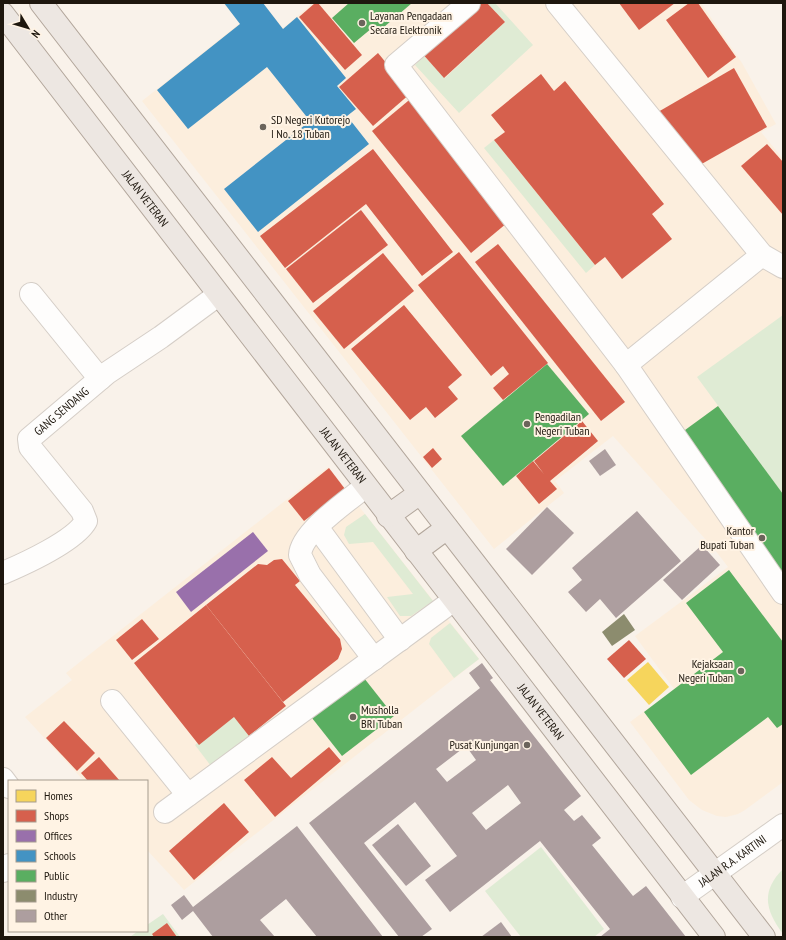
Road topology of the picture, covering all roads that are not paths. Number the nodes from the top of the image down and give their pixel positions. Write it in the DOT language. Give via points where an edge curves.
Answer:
graph roads {
  1 [pos="41,3"];
  2 [pos="469,3"];
  3 [pos="557,3"];
  4 [pos="3,14"];
  5 [pos="762,255"];
  6 [pos="783,267"];
  7 [pos="30,294"];
  8 [pos="218,294"];
  9 [pos="626,365"];
  10 [pos="100,379"];
  11 [pos="366,486"];
  12 [pos="420,493"];
  13 [pos="388,516"];
  14 [pos="317,527"];
  15 [pos="447,528"];
  16 [pos="416,551"];
  17 [pos="3,573"];
  18 [pos="783,593"];
  19 [pos="454,600"];
  20 [pos="400,640"];
  21 [pos="374,659"];
  22 [pos="112,701"];
  23 [pos="188,795"];
  24 [pos="166,812"];
  25 [pos="783,825"];
  26 [pos="714,875"];
  27 [pos="682,897"];
  28 [pos="714,937"];
  29 [pos="764,937"];
  1 -- 12 [label="main road"];
  2 -- 9 [label="street" via="396,65"];
  3 -- 5 [label="street"];
  4 -- 8 [label="main road, JALAN VETERAN"];
  5 -- 6 [label="street"];
  5 -- 9 [label="street"];
  7 -- 10 [label="street"];
  8 -- 10 [label="street, GANG SENDANG"];
  8 -- 11 [label="main road, JALAN VETERAN"];
  9 -- 18 [label="street"];
  10 -- 17 [label="street, GANG SENDANG" via="31,436 29,442 32,450 82,510 86,521 80,530 63,542"];
  11 -- 13 [label="main road, JALAN VETERAN"];
  11 -- 14 [label="street"];
  12 -- 13 [label="main road"];
  12 -- 15 [label="main road"];
  13 -- 16 [label="main road, JALAN VETERAN"];
  14 -- 20 [label="street"];
  14 -- 21 [label="street" via="303,542 300,558"];
  15 -- 16 [label="main road"];
  15 -- 26 [label="main road"];
  16 -- 19 [label="main road, JALAN VETERAN"];
  19 -- 20 [label="street"];
  19 -- 27 [label="main road, JALAN VETERAN"];
  20 -- 21 [label="street"];
  21 -- 23 [label="street"];
  22 -- 23 [label="street"];
  23 -- 24 [label="street"];
  25 -- 26 [label="street, JALAN R.A. KARTINI"];
  26 -- 27 [label="street, JALAN R.A. KARTINI"];
  26 -- 29 [label="main road"];
  27 -- 28 [label="main road, JALAN VETERAN"];
}
